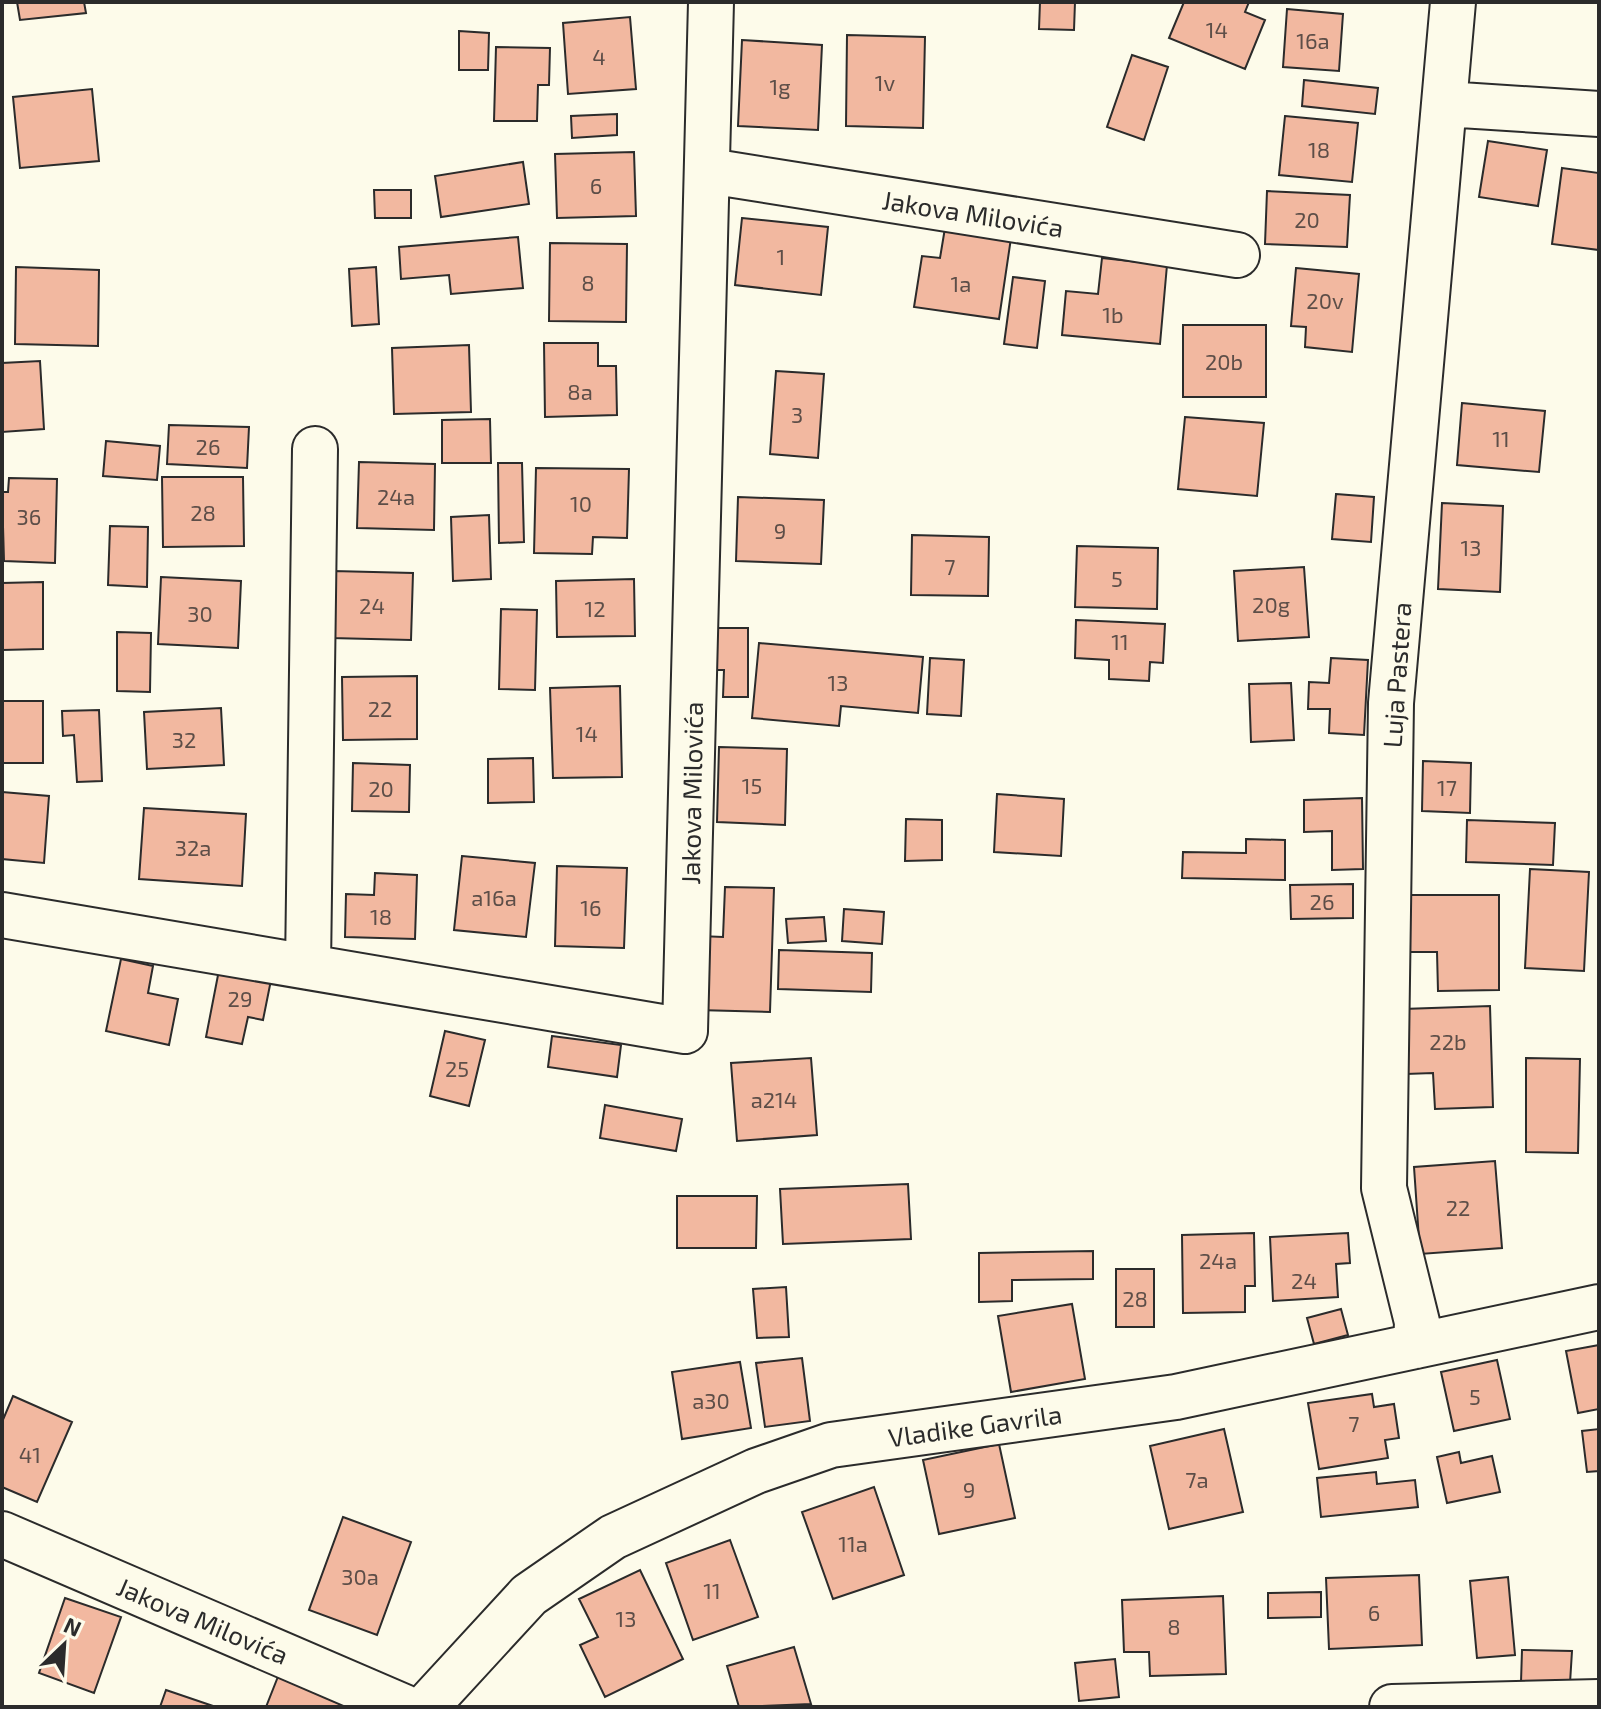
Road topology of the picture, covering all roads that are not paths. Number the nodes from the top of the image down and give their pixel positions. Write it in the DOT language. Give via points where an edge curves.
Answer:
graph roads {
  1 [pos="711,2"];
  2 [pos="1453,2"];
  3 [pos="1445,104"];
  4 [pos="1599,114"];
  5 [pos="709,171"];
  6 [pos="1237,255"];
  7 [pos="315,449"];
  8 [pos="2,915"];
  9 [pos="308,967"];
  10 [pos="1599,1307"];
  11 [pos="1416,1346"];
  12 [pos="2,1534"];
  13 [pos="1599,1702"];
  14 [pos="404,1707"];
  15 [pos="426,1707"];
  16 [pos="1392,1707"];
  1 -- 5 [label="street, Jakova Milovića"];
  2 -- 3 [label="street, Luja Pastera"];
  3 -- 4 [label="street"];
  3 -- 11 [label="street, Luja Pastera" via="1391,703 1384,1188 1417,1322"];
  5 -- 6 [label="street, Jakova Milovića"];
  5 -- 9 [label="street, Jakova Milovića" via="685,1031"];
  7 -- 9 [label="street"];
  8 -- 9 [label="street, Jakova Milovića"];
  10 -- 11 [label="street, Vladike Gavrila"];
  11 -- 15 [label="street, Vladike Gavrila" via="1176,1397 831,1445 756,1471 613,1537 529,1595"];
  12 -- 14 [label="street, Jakova Milovića"];
  13 -- 16 [label="street"];
}
